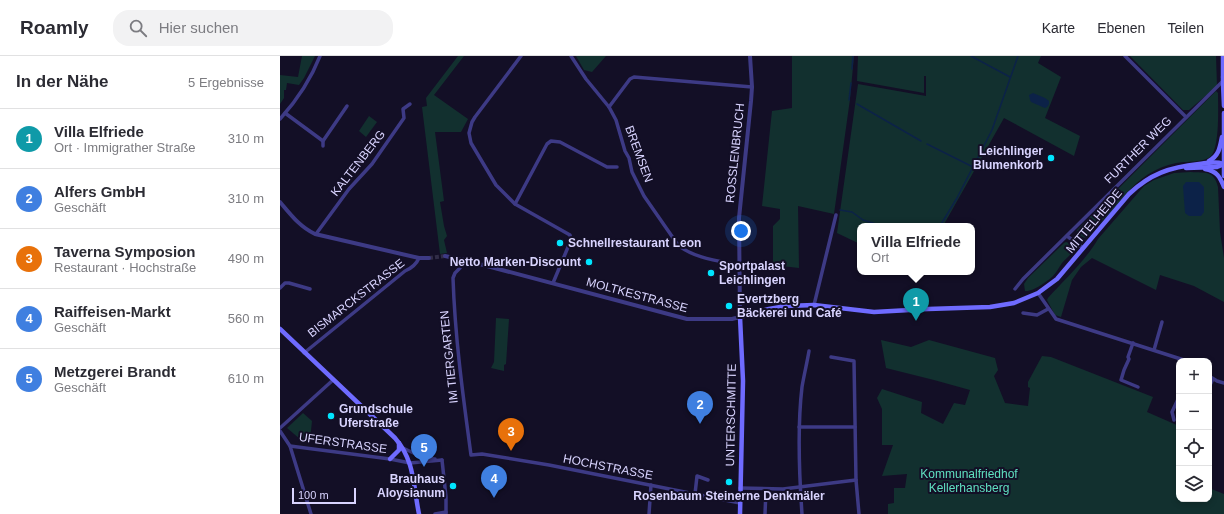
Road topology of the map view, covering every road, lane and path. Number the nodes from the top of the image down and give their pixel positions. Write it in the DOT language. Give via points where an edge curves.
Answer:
graph roads {
  1 [pos="320,56"];
  2 [pos="521,56"];
  3 [pos="571,56"];
  4 [pos="750,56"];
  5 [pos="1125,56"];
  6 [pos="1222,56"];
  7 [pos="1223,80"];
  8 [pos="752,87"];
  9 [pos="410,104"];
  10 [pos="347,106"];
  11 [pos="1224,106"];
  12 [pos="609,107"];
  13 [pos="285,113"];
  14 [pos="1224,114"];
  15 [pos="1186,117"];
  16 [pos="280,119"];
  17 [pos="1224,128"];
  18 [pos="323,141"];
  19 [pos="323,146"];
  20 [pos="1205,163"];
  21 [pos="1224,164"];
  22 [pos="617,167"];
  23 [pos="1194,168"];
  24 [pos="1170,169"];
  25 [pos="1224,176"];
  26 [pos="1224,187"];
  27 [pos="280,202"];
  28 [pos="516,204"];
  29 [pos="836,215"];
  30 [pos="316,234"];
  31 [pos="1067,236"];
  32 [pos="1084,248"];
  33 [pos="445,256"];
  34 [pos="419,258"];
  35 [pos="429,258"];
  36 [pos="463,259"];
  37 [pos="739,265"];
  38 [pos="553,283"];
  39 [pos="280,288"];
  40 [pos="310,289"];
  41 [pos="1015,290"];
  42 [pos="1038,293"];
  43 [pos="814,305"];
  44 [pos="1048,309"];
  45 [pos="1023,313"];
  46 [pos="740,317"];
  47 [pos="1162,322"];
  48 [pos="280,329"];
  49 [pos="1133,343"];
  50 [pos="1154,350"];
  51 [pos="809,351"];
  52 [pos="304,353"];
  53 [pos="831,357"];
  54 [pos="1178,358"];
  55 [pos="1213,379"];
  56 [pos="333,380"];
  57 [pos="1224,383"];
  58 [pos="1138,387"];
  59 [pos="1176,404"];
  60 [pos="1174,420"];
  61 [pos="799,427"];
  62 [pos="855,427"];
  63 [pos="280,429"];
  64 [pos="399,443"];
  65 [pos="290,446"];
  66 [pos="403,448"];
  67 [pos="471,455"];
  68 [pos="390,459"];
  69 [pos="442,460"];
  70 [pos="410,463"];
  71 [pos="708,480"];
  72 [pos="856,480"];
  73 [pos="651,485"];
  74 [pos="800,487"];
  75 [pos="740,488"];
  76 [pos="766,489"];
  77 [pos="695,494"];
  78 [pos="740,503"];
  79 [pos="446,513"];
  80 [pos="312,514"];
  81 [pos="420,514"];
  82 [pos="435,514"];
  83 [pos="649,514"];
  84 [pos="740,514"];
  85 [pos="765,514"];
  86 [pos="802,514"];
  87 [pos="860,514"];
  1 -- 13 [label="street" via="311,75"];
  2 -- 28 [label="street" via="475,117 469,133 471,143 494,182"];
  3 -- 12 [label="street, BREMSEN"];
  4 -- 8 [label="street, ROSSLENBRUCH"];
  5 -- 15 [label="street"];
  6 -- 7 [label="main road"];
  7 -- 11 [label="main road"];
  7 -- 15 [label="street, FURTHER WEG"];
  8 -- 12 [label="street" via="634,76"];
  8 -- 37 [label="street, ROSSLENBRUCH" via="738,218"];
  9 -- 30 [label="street, KALTENBERG" via="404,109 404,118 372,164 349,189"];
  10 -- 18 [label="street"];
  12 -- 37 [label="street, BREMSEN" via="616,120 632,172 644,196 678,245 688,252"];
  13 -- 16 [label="street"];
  13 -- 18 [label="street"];
  14 -- 17 [label="main road"];
  15 -- 31 [label="street, FURTHER WEG"];
  17 -- 20 [label="main road" via="1218,154"];
  17 -- 21 [label="main road"];
  18 -- 19 [label="street"];
  20 -- 21 [label="main road, MITTELHEIDE"];
  20 -- 24 [label="main road, MITTELHEIDE"];
  21 -- 23 [label="main road, MITTELHEIDE" via="1217,167"];
  21 -- 25 [label="main road"];
  22 -- 28 [label="street" via="607,167 560,142 551,140"];
  23 -- 24 [label="main road, MITTELHEIDE"];
  23 -- 26 [label="main road" via="1214,172"];
  24 -- 32 [label="main road, MITTELHEIDE" via="1151,176 1134,189"];
  27 -- 30 [label="street" via="301,225"];
  28 -- 38 [label="street" via="569,234 571,240"];
  29 -- 43 [label="street"];
  30 -- 34 [label="street"];
  31 -- 32 [label="street"];
  31 -- 41 [label="street, FURTHER WEG"];
  32 -- 42 [label="main road, MITTELHEIDE" via="1057,279"];
  33 -- 36 [label="street, MOLTKESTRASSE"];
  34 -- 35 [label="street"];
  34 -- 52 [label="street, BISMARCKSTRASSE" via="411,268"];
  36 -- 38 [label="street, MOLTKESTRASSE"];
  36 -- 67 [label="street, IM TIERGARTEN" via="453,278 454,309 460,381"];
  37 -- 46 [label="street, ROSSLENBRUCH"];
  38 -- 46 [label="street, MOLTKESTRASSE" via="687,319"];
  39 -- 40 [label="street" via="289,283"];
  42 -- 43 [label="main road, MITTELHEIDE" via="1014,303 990,307 874,312"];
  42 -- 44 [label="street"];
  43 -- 46 [label="main road, MITTELHEIDE" via="786,306"];
  44 -- 45 [label="street" via="1037,315"];
  44 -- 49 [label="street" via="1056,319"];
  46 -- 75 [label="main road, UNTERSCHMITTE" via="743,381"];
  47 -- 50 [label="street"];
  48 -- 52 [label="main road"];
  49 -- 50 [label="street"];
  49 -- 58 [label="street" via="1121,380"];
  50 -- 54 [label="street"];
  51 -- 61 [label="street" via="802,388"];
  52 -- 56 [label="main road"];
  53 -- 62 [label="street" via="854,361"];
  55 -- 57 [label="street"];
  56 -- 63 [label="street"];
  56 -- 64 [label="main road"];
  59 -- 60 [label="street" via="1172,412"];
  61 -- 62 [label="street"];
  61 -- 74 [label="street"];
  62 -- 72 [label="street"];
  63 -- 65 [label="street, UFERSTRASSE"];
  64 -- 66 [label="main road"];
  64 -- 68 [label="main road" via="399,450"];
  65 -- 68 [label="street, UFERSTRASSE"];
  65 -- 80 [label="street"];
  66 -- 69 [label="street" via="424,458"];
  66 -- 70 [label="main road"];
  67 -- 73 [label="street, HOCHSTRASSE" via="482,454 518,460"];
  68 -- 70 [label="street, UFERSTRASSE"];
  69 -- 70 [label="street, UFERSTRASSE"];
  69 -- 79 [label="street"];
  70 -- 81 [label="main road"];
  71 -- 77 [label="street" via="697,476"];
  72 -- 74 [label="street"];
  72 -- 87 [label="street"];
  73 -- 77 [label="street, HOCHSTRASSE"];
  73 -- 83 [label="street"];
  74 -- 76 [label="street"];
  74 -- 86 [label="street"];
  75 -- 76 [label="street"];
  75 -- 78 [label="main road, UNTERSCHMITTE"];
  76 -- 85 [label="street"];
  77 -- 78 [label="street, HOCHSTRASSE"];
  78 -- 84 [label="main road, UNTERSCHMITTE"];
  79 -- 82 [label="street"];
}
